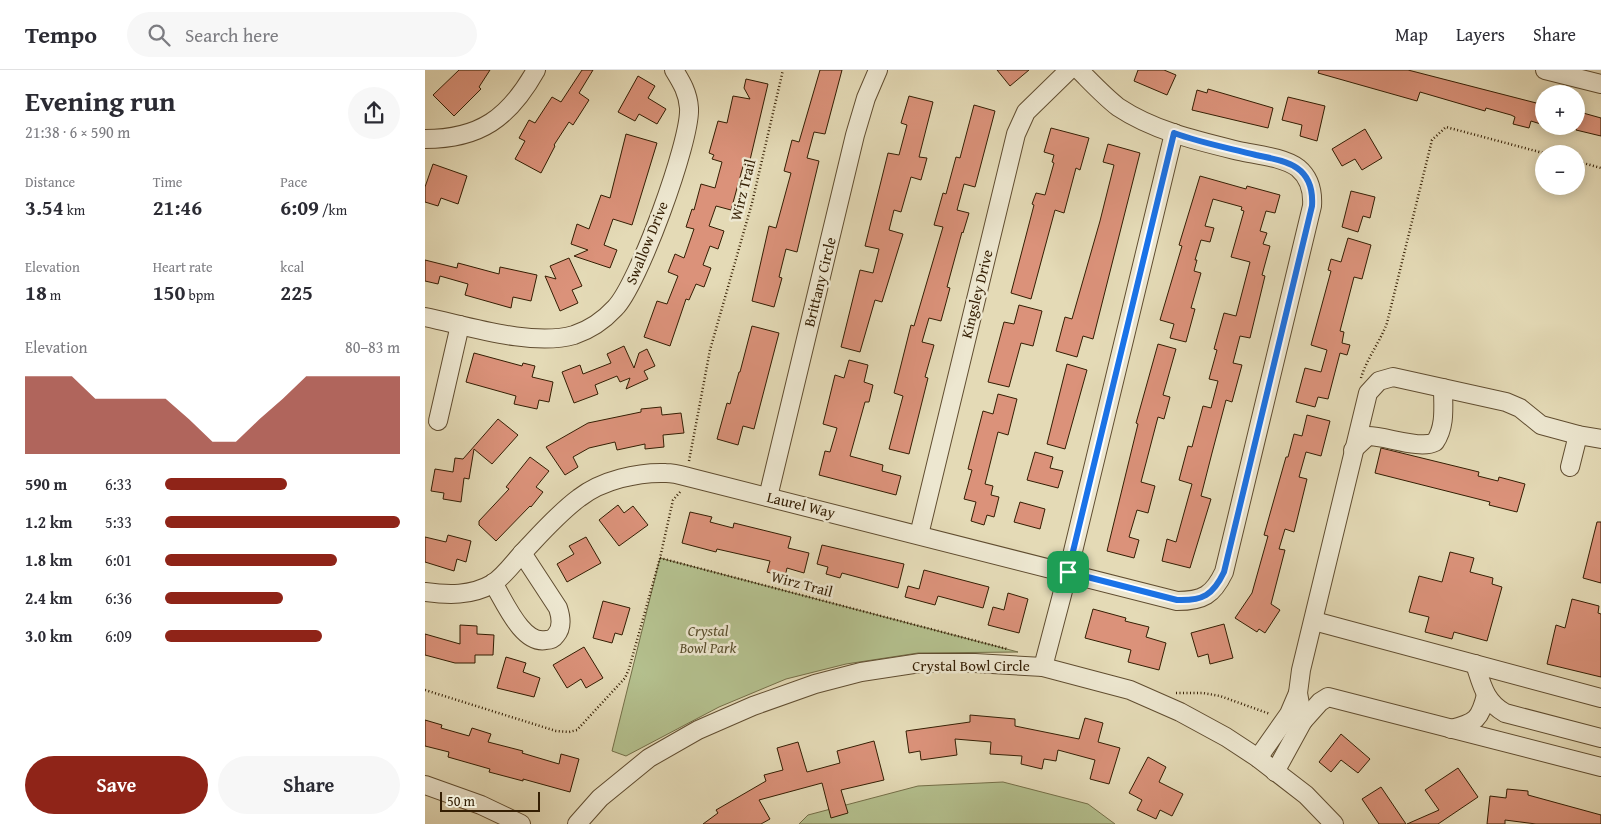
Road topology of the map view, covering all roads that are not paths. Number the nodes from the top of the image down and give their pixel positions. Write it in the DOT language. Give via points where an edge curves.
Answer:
graph roads {
  1 [pos="536,70"];
  2 [pos="674,70"];
  3 [pos="878,70"];
  4 [pos="1069,70"];
  5 [pos="1079,70"];
  6 [pos="1545,70"];
  7 [pos="1601,84"];
  8 [pos="1174,133"];
  9 [pos="425,139"];
  10 [pos="425,317"];
  11 [pos="460,325"];
  12 [pos="1443,388"];
  13 [pos="437,422"];
  14 [pos="1578,435"];
  15 [pos="1601,439"];
  16 [pos="1353,450"];
  17 [pos="1570,467"];
  18 [pos="769,497"];
  19 [pos="919,535"];
  20 [pos="522,553"];
  21 [pos="1068,572"];
  22 [pos="493,583"];
  23 [pos="425,592"];
  24 [pos="1314,621"];
  25 [pos="1475,664"];
  26 [pos="1043,667"];
  27 [pos="1298,693"];
  28 [pos="1486,695"];
  29 [pos="1601,698"];
  30 [pos="1303,720"];
  31 [pos="1451,729"];
  32 [pos="1601,738"];
  33 [pos="1258,758"];
  34 [pos="1601,767"];
  35 [pos="1275,772"];
  36 [pos="425,785"];
  37 [pos="521,824"];
  38 [pos="577,824"];
  39 [pos="1334,824"];
  1 -- 9 [label="street" via="525,90 501,116 474,132"];
  2 -- 11 [label="street, Swallow Drive" via="688,93 688,127 661,212 633,282 616,308 596,324 575,334 553,338 526,338"];
  3 -- 18 [label="street, Brittany Circle" via="855,135"];
  4 -- 19 [label="street, Kingsley Drive" via="1026,112 1016,134"];
  5 -- 8 [label="street" via="1118,107"];
  6 -- 7 [label="street"];
  8 -- 21 [label="street"];
  8 -- 21 [label="street, Laurel Way" via="1297,167 1307,177 1313,192 1224,572 1217,587 1195,601 1177,600"];
  10 -- 11 [label="street, Swallow Drive"];
  11 -- 13 [label="street"];
  12 -- 14 [label="street" via="1506,402 1520,408 1541,425"];
  12 -- 16 [label="street" via="1393,377 1379,381 1368,393"];
  12 -- 16 [label="street" via="1443,417 1435,442 1422,445 1368,436"];
  14 -- 15 [label="street"];
  14 -- 17 [label="street"];
  16 -- 24 [label="street"];
  18 -- 19 [label="street, Laurel Way"];
  18 -- 20 [label="street, Laurel Way" via="667,473 638,475 603,484 579,497"];
  19 -- 21 [label="street, Laurel Way"];
  20 -- 22 [label="street, Laurel Way"];
  20 -- 22 [label="street" via="558,608 561,618 556,636 539,641 523,632"];
  21 -- 26 [label="street"];
  22 -- 23 [label="street, Laurel Way" via="463,593"];
  24 -- 25 [label="street"];
  24 -- 27 [label="street"];
  25 -- 28 [label="street"];
  25 -- 29 [label="street"];
  26 -- 33 [label="street, Crystal Bowl Circle" via="1131,690 1188,716"];
  26 -- 38 [label="street, Crystal Bowl Circle" via="920,664 861,672 815,684 698,730 649,758 600,798"];
  27 -- 30 [label="street"];
  27 -- 33 [label="street" via="1289,714"];
  28 -- 31 [label="street" via="1479,717"];
  28 -- 32 [label="street" via="1492,706 1505,713"];
  30 -- 31 [label="street" via="1320,702 1329,698"];
  30 -- 35 [label="street"];
  31 -- 34 [label="street"];
  33 -- 35 [label="street, Crystal Bowl Circle"];
  35 -- 39 [label="street, Crystal Bowl Circle" via="1305,794"];
  36 -- 37 [label="street" via="481,804"];
}
